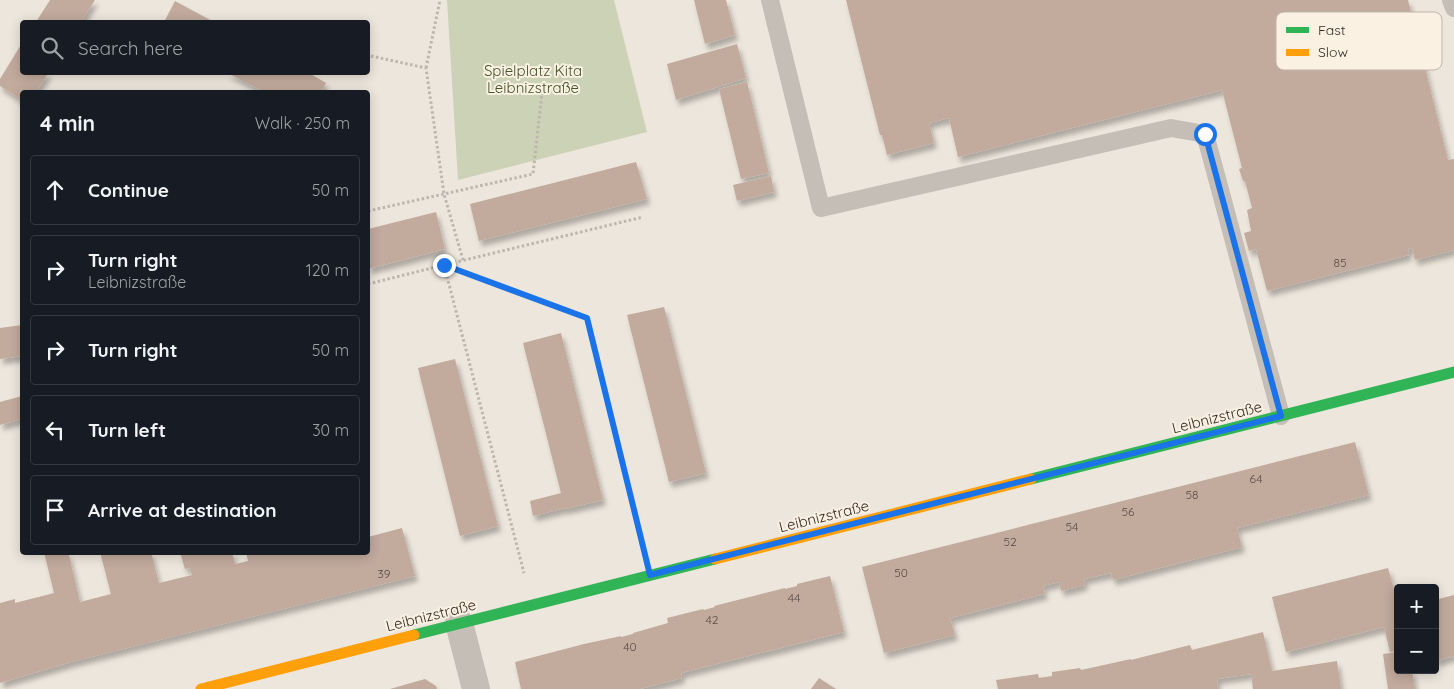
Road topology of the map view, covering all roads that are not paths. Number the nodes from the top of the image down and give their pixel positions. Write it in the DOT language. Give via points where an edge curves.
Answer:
graph roads {
  1 [pos="770,0"];
  2 [pos="1451,0"];
  3 [pos="1454,8"];
  4 [pos="1454,372"];
  5 [pos="1281,416"];
  6 [pos="459,623"];
  7 [pos="201,689"];
  8 [pos="476,689"];
  1 -- 5 [label="lane" via="821,208 1171,128 1205,134"];
  2 -- 3 [label="lane"];
  4 -- 5 [label="street, Leibnizstraße"];
  5 -- 6 [label="street, Leibnizstraße"];
  6 -- 7 [label="street, Leibnizstraße"];
  6 -- 8 [label="street"];
}
